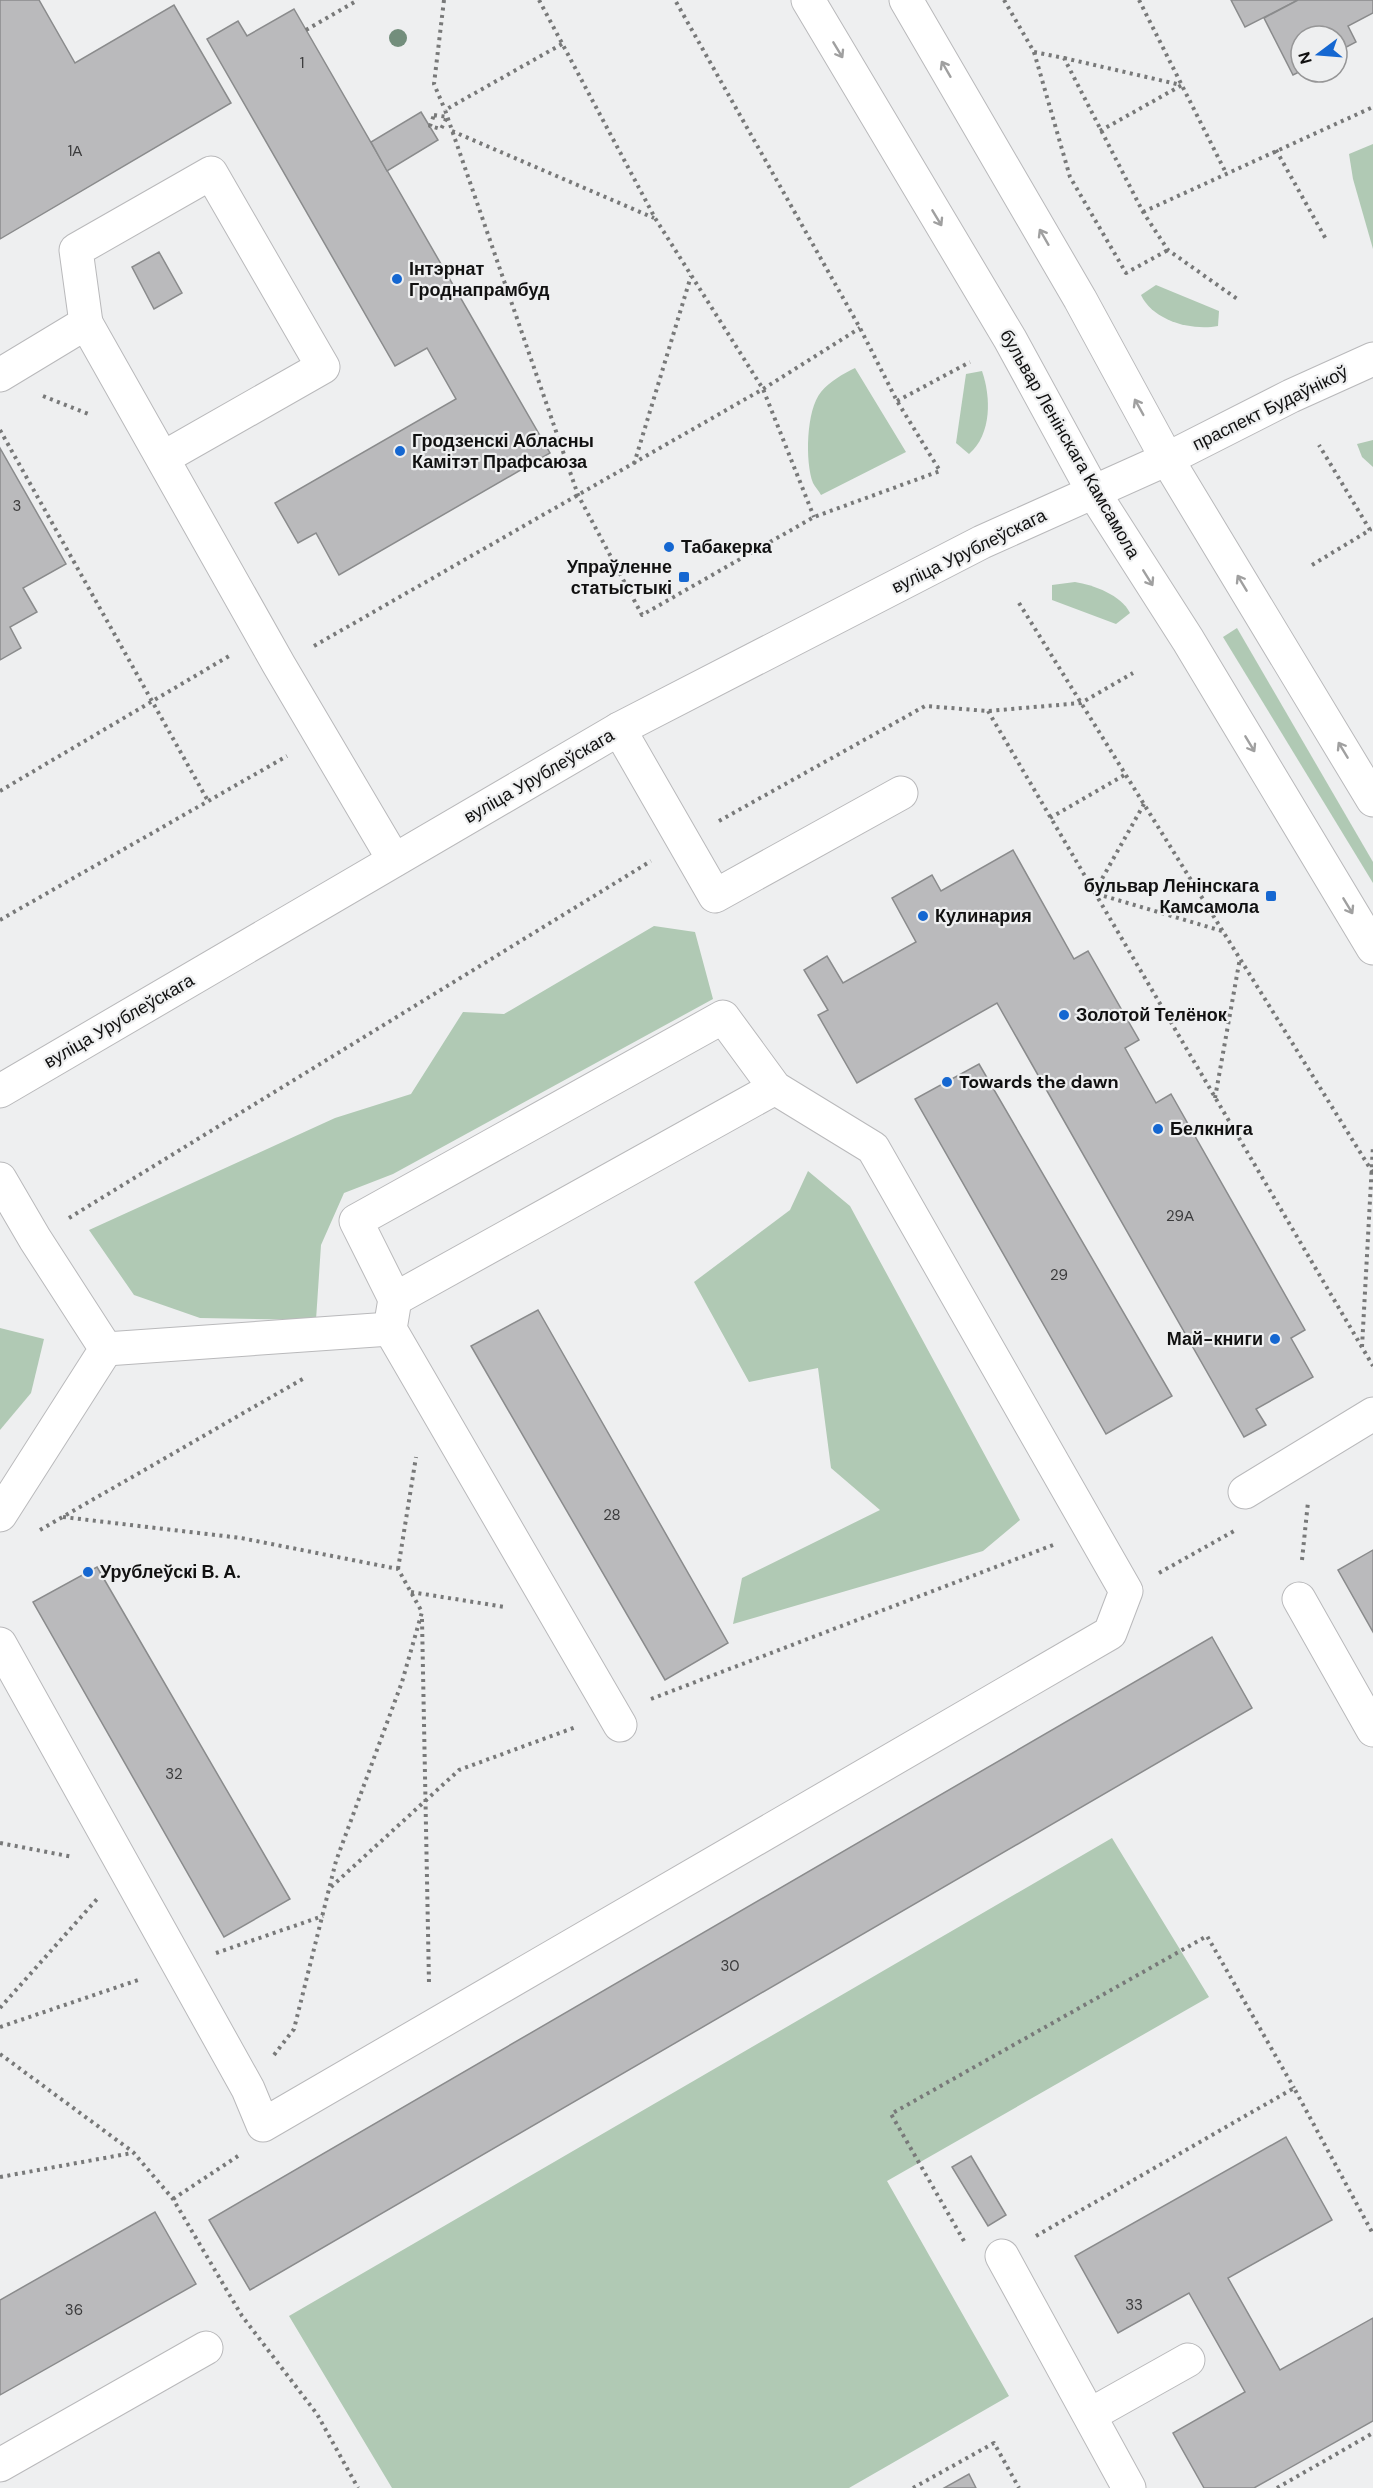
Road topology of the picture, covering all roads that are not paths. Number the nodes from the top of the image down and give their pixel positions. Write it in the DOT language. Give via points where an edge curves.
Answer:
graph roads {
  1 [pos="808,0"];
  2 [pos="906,0"];
  3 [pos="86,323"];
  4 [pos="1373,359"];
  5 [pos="0,375"];
  6 [pos="158,450"];
  7 [pos="1167,459"];
  8 [pos="1094,493"];
  9 [pos="619,729"];
  10 [pos="901,793"];
  11 [pos="1373,800"];
  12 [pos="394,860"];
  13 [pos="1373,948"];
  14 [pos="775,1088"];
  15 [pos="0,1091"];
  16 [pos="0,1179"];
  17 [pos="393,1314"];
  18 [pos="106,1349"];
  19 [pos="1373,1414"];
  20 [pos="1245,1492"];
  21 [pos="0,1515"];
  22 [pos="1299,1599"];
  23 [pos="0,1644"];
  24 [pos="616,1719"];
  25 [pos="1373,1730"];
  26 [pos="1002,2256"];
  27 [pos="206,2348"];
  28 [pos="1188,2360"];
  29 [pos="1090,2415"];
  30 [pos="0,2465"];
  31 [pos="1129,2488"];
  1 -- 8 [label="main road, бульвар Ленінскага Камсамола, one-way" via="1010,339"];
  7 -- 2 [label="main road, one-way" via="1080,299"];
  3 -- 5 [label="main road"];
  3 -- 6 [label="main road"];
  3 -- 6 [label="main road" via="76,250 211,173 323,367"];
  4 -- 7 [label="main road, праспект Будаўнікоў"];
  6 -- 12 [label="main road"];
  7 -- 8 [label="main road, праспект Будаўнікоў"];
  11 -- 7 [label="main road, one-way"];
  8 -- 9 [label="main road, вуліца Урублеўскага" via="982,542"];
  8 -- 13 [label="main road, бульвар Ленінскага Камсамола, one-way" via="1188,640"];
  9 -- 10 [label="main road" via="715,897"];
  9 -- 12 [label="main road, вуліца Урублеўскага"];
  12 -- 15 [label="main road, вуліца Урублеўскага"];
  14 -- 17 [label="main road"];
  14 -- 17 [label="main road" via="723,1017 356,1221"];
  14 -- 23 [label="main road" via="873,1148 1126,1592 1110,1633 263,2125 248,2089"];
  16 -- 18 [label="main road"];
  17 -- 18 [label="main road"];
  17 -- 24 [label="main road" via="427,1392"];
  18 -- 21 [label="main road"];
  19 -- 20 [label="main road"];
  22 -- 25 [label="main road"];
  26 -- 29 [label="main road"];
  27 -- 30 [label="main road"];
  28 -- 29 [label="main road"];
  29 -- 31 [label="main road"];
}
